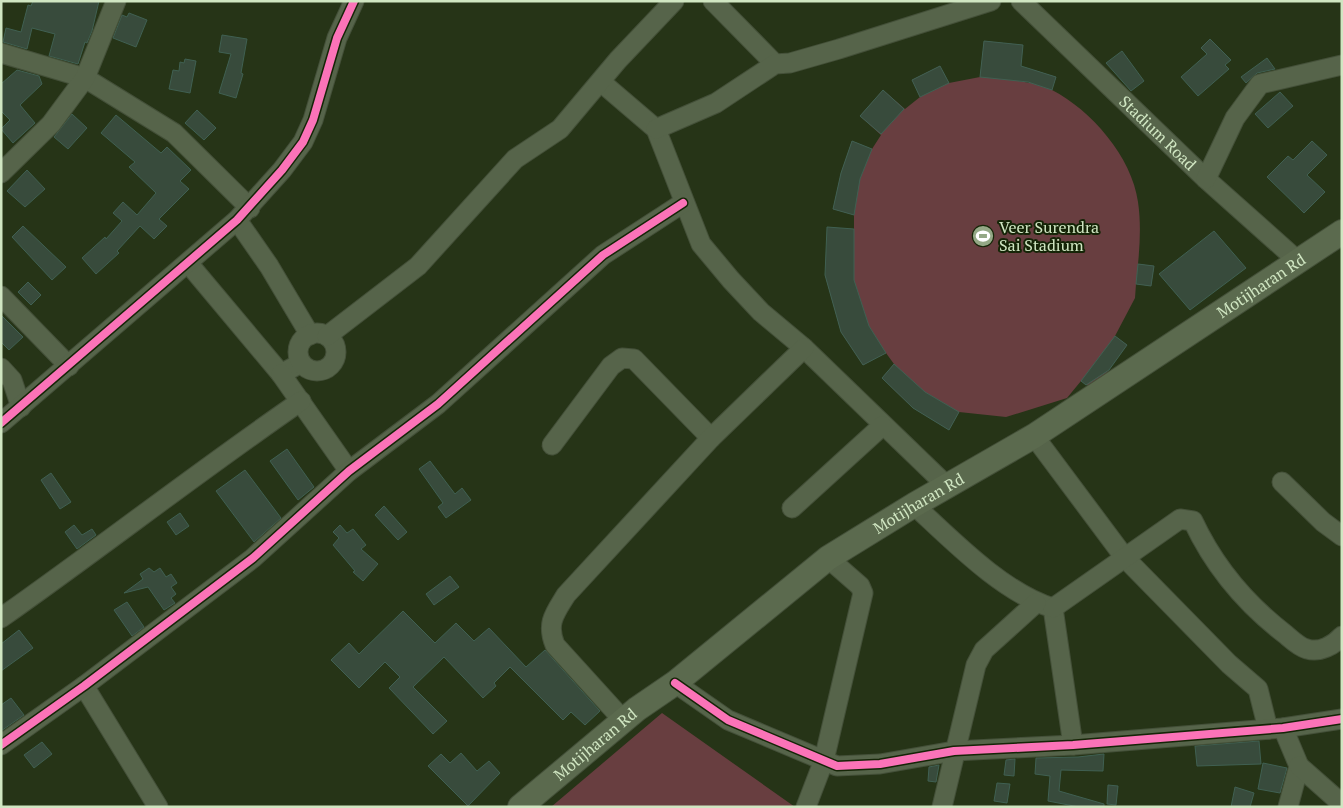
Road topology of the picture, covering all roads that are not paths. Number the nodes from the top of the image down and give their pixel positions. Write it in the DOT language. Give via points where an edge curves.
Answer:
graph roads {
  1 [pos="116,1"];
  2 [pos="354,1"];
  3 [pos="674,1"];
  4 [pos="991,1"];
  5 [pos="1021,1"];
  6 [pos="724,5"];
  7 [pos="1,53"];
  8 [pos="775,64"];
  9 [pos="1342,65"];
  10 [pos="85,78"];
  11 [pos="600,82"];
  12 [pos="656,128"];
  13 [pos="1,173"];
  14 [pos="1206,179"];
  15 [pos="683,203"];
  16 [pos="244,214"];
  17 [pos="1342,232"];
  18 [pos="1298,262"];
  19 [pos="188,263"];
  20 [pos="1,296"];
  21 [pos="319,335"];
  22 [pos="804,348"];
  23 [pos="302,363"];
  24 [pos="68,366"];
  25 [pos="1,368"];
  26 [pos="281,374"];
  27 [pos="301,401"];
  28 [pos="22,407"];
  29 [pos="1,423"];
  30 [pos="882,426"];
  31 [pos="1034,436"];
  32 [pos="712,438"];
  33 [pos="552,445"];
  34 [pos="349,471"];
  35 [pos="1282,482"];
  36 [pos="947,486"];
  37 [pos="914,505"];
  38 [pos="792,508"];
  39 [pos="1342,536"];
  40 [pos="828,558"];
  41 [pos="1125,558"];
  42 [pos="1044,605"];
  43 [pos="1,618"];
  44 [pos="1342,636"];
  45 [pos="675,683"];
  46 [pos="84,686"];
  47 [pos="1342,719"];
  48 [pos="624,721"];
  49 [pos="1275,728"];
  50 [pos="1,745"];
  51 [pos="1073,746"];
  52 [pos="954,751"];
  53 [pos="824,760"];
  54 [pos="1299,766"];
  55 [pos="1342,804"];
  56 [pos="158,807"];
  57 [pos="520,807"];
  58 [pos="806,807"];
  59 [pos="942,807"];
  60 [pos="1288,807"];
  1 -- 10 [label="street"];
  2 -- 16 [label="street" via="337,38 304,142"];
  3 -- 11 [label="street"];
  4 -- 8 [label="street" via="831,51"];
  5 -- 14 [label="street, Stadium Road"];
  6 -- 8 [label="street"];
  7 -- 10 [label="street"];
  8 -- 12 [label="street" via="716,103"];
  9 -- 14 [label="street" via="1260,84 1235,118"];
  10 -- 13 [label="street" via="51,124"];
  10 -- 16 [label="street" via="174,133"];
  11 -- 12 [label="street"];
  11 -- 21 [label="street" via="560,129 515,159 418,266"];
  12 -- 15 [label="street"];
  14 -- 18 [label="street, Stadium Road"];
  15 -- 22 [label="street" via="701,244 731,280 761,312"];
  15 -- 34 [label="street" via="603,255 438,404"];
  16 -- 19 [label="street"];
  16 -- 21 [label="street" via="269,266"];
  17 -- 18 [label="main road, Motijharan Rd"];
  18 -- 31 [label="main road, Motijharan Rd"];
  19 -- 24 [label="street"];
  19 -- 26 [label="street"];
  20 -- 24 [label="street"];
  21 -- 23 [label="street" via="303,339 298,355"];
  21 -- 23 [label="street" via="334,343 337,352 334,362 318,371"];
  22 -- 30 [label="street"];
  22 -- 32 [label="street"];
  23 -- 26 [label="street"];
  24 -- 28 [label="street"];
  25 -- 28 [label="street" via="12,380"];
  26 -- 27 [label="street"];
  27 -- 34 [label="street"];
  27 -- 43 [label="street" via="234,446 96,552"];
  28 -- 29 [label="street"];
  30 -- 36 [label="street"];
  30 -- 38 [label="street"];
  31 -- 36 [label="main road, Motijharan Rd"];
  31 -- 41 [label="street"];
  32 -- 33 [label="street" via="634,358 622,358 611,366"];
  32 -- 48 [label="street" via="572,588 554,614 550,632 555,645"];
  34 -- 46 [label="street" via="253,558"];
  35 -- 39 [label="street"];
  36 -- 37 [label="main road, Motijharan Rd"];
  37 -- 40 [label="main road, Motijharan Rd"];
  37 -- 42 [label="street" via="975,561"];
  40 -- 45 [label="main road, Motijharan Rd"];
  40 -- 53 [label="street" via="860,586 863,593"];
  41 -- 42 [label="street"];
  41 -- 44 [label="street" via="1180,519 1192,521 1212,558 1234,586 1295,643 1308,650 1322,649"];
  41 -- 49 [label="street" via="1229,664 1258,689"];
  42 -- 51 [label="street"];
  42 -- 52 [label="street" via="984,650 976,665"];
  45 -- 48 [label="main road, Motijharan Rd"];
  45 -- 53 [label="street" via="728,720"];
  46 -- 50 [label="street"];
  46 -- 56 [label="street"];
  47 -- 49 [label="street"];
  48 -- 57 [label="main road, Motijharan Rd"];
  49 -- 51 [label="street"];
  49 -- 54 [label="street"];
  51 -- 52 [label="street"];
  52 -- 53 [label="street" via="880,764 837,766"];
  52 -- 59 [label="street"];
  53 -- 58 [label="street"];
  54 -- 55 [label="street"];
  54 -- 60 [label="street"];
}
